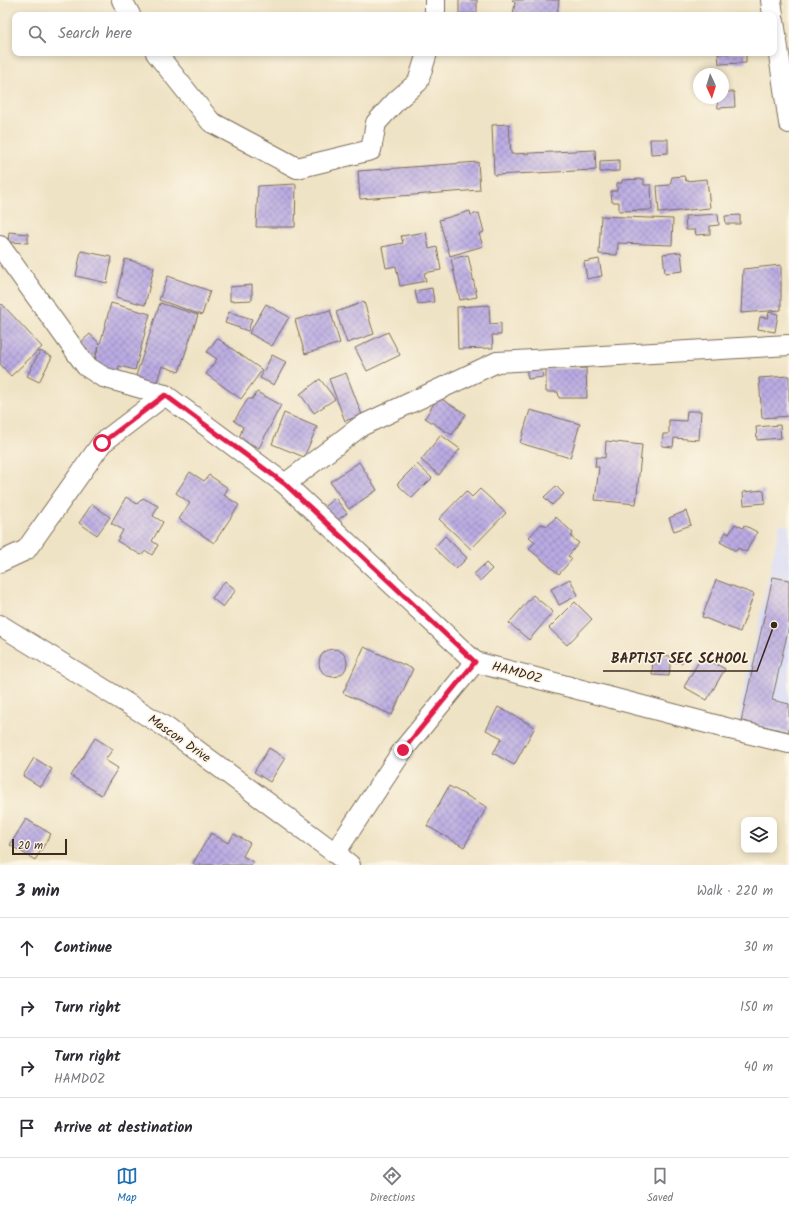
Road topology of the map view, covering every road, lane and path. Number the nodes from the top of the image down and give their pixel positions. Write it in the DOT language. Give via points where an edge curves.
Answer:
graph roads {
  1 [pos="122,0"];
  2 [pos="435,0"];
  3 [pos="771,0"];
  4 [pos="128,12"];
  5 [pos="435,12"];
  6 [pos="773,12"];
  7 [pos="777,42"];
  8 [pos="158,56"];
  9 [pos="426,56"];
  10 [pos="789,123"];
  11 [pos="0,246"];
  12 [pos="789,345"];
  13 [pos="165,395"];
  14 [pos="285,484"];
  15 [pos="0,562"];
  16 [pos="0,625"];
  17 [pos="475,662"];
  18 [pos="789,743"];
  19 [pos="342,859"];
  1 -- 4 [label="street"];
  2 -- 5 [label="street"];
  3 -- 6 [label="street"];
  7 -- 10 [label="street"];
  8 -- 9 [label="street" via="211,122 297,168 371,150 376,123 418,82"];
  11 -- 13 [label="street" via="86,366 103,377"];
  12 -- 14 [label="street" via="497,362 361,426"];
  13 -- 14 [label="street"];
  13 -- 15 [label="street" via="102,443 26,550"];
  14 -- 17 [label="street"];
  16 -- 19 [label="street, Mascon Drive" via="168,728"];
  17 -- 18 [label="street, HAMDOZ"];
  17 -- 19 [label="street, HAMDOZ" via="403,750"];
}
